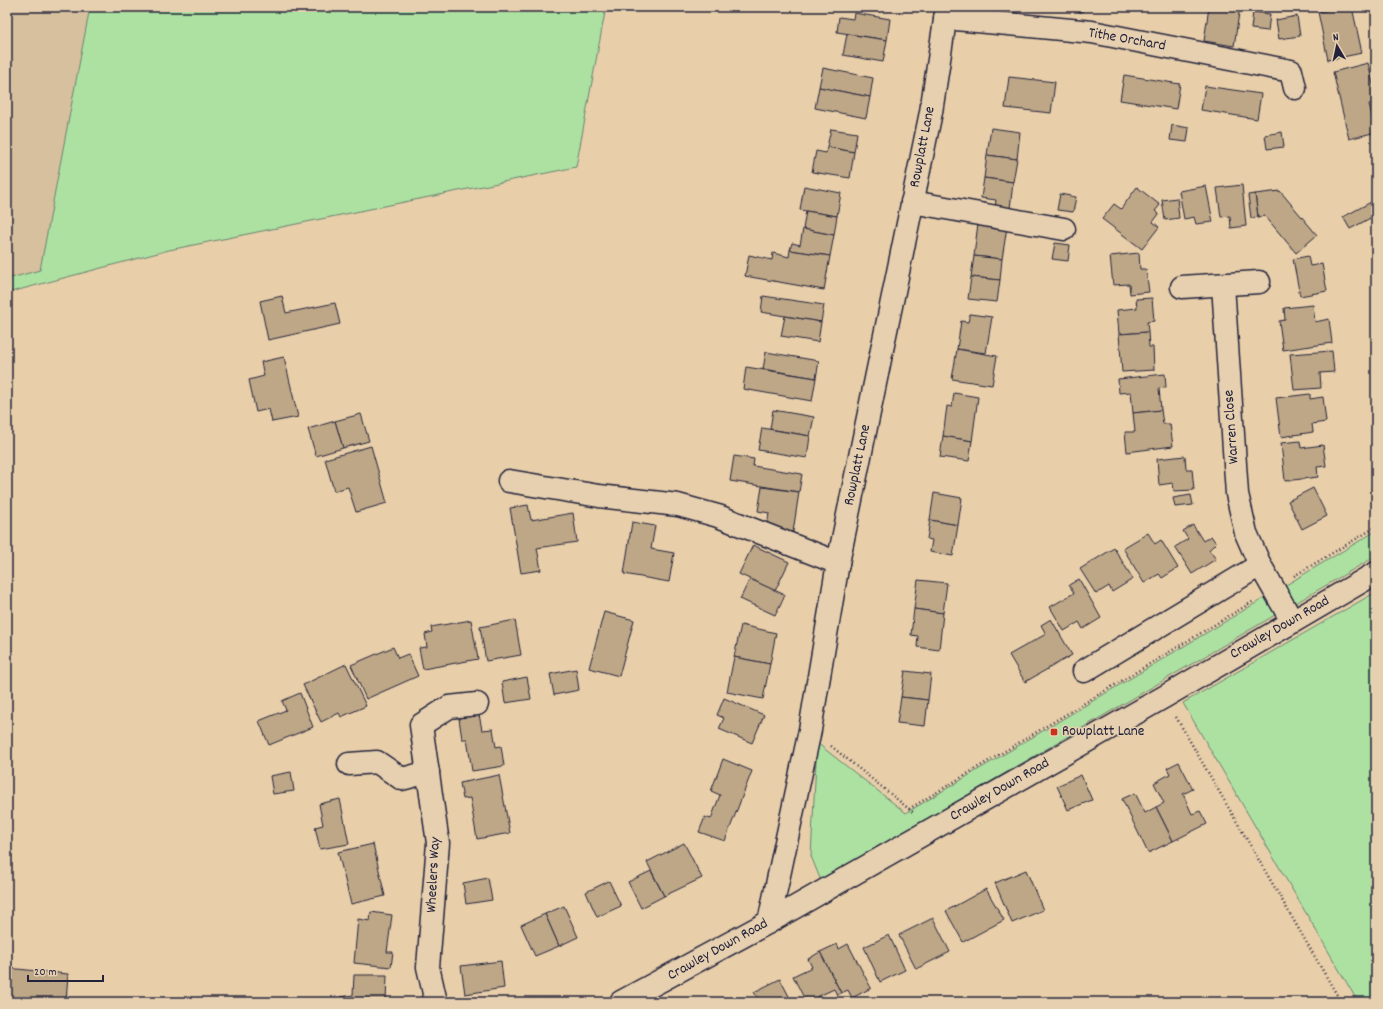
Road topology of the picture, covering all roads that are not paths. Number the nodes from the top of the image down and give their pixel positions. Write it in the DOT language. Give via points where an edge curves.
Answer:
graph roads {
  1 [pos="946,12"];
  2 [pos="1295,88"];
  3 [pos="912,202"];
  4 [pos="1064,228"];
  5 [pos="1259,282"];
  6 [pos="1223,285"];
  7 [pos="1182,287"];
  8 [pos="509,481"];
  9 [pos="838,563"];
  10 [pos="1260,565"];
  11 [pos="1376,573"];
  12 [pos="1292,621"];
  13 [pos="1084,671"];
  14 [pos="477,704"];
  15 [pos="349,764"];
  16 [pos="428,772"];
  17 [pos="769,922"];
  18 [pos="436,1002"];
  19 [pos="621,1002"];
  1 -- 2 [label="street, Tithe Orchard" via="1092,32 1291,71"];
  1 -- 3 [label="street, Rowplatt Lane" via="931,112"];
  3 -- 4 [label="street"];
  3 -- 9 [label="street, Rowplatt Lane"];
  5 -- 6 [label="street"];
  6 -- 7 [label="street"];
  6 -- 10 [label="street, Warren Close" via="1237,494 1246,533"];
  8 -- 9 [label="street" via="599,496 678,505 718,516"];
  9 -- 17 [label="street, Rowplatt Lane" via="810,730"];
  10 -- 12 [label="street, Warren Close"];
  10 -- 13 [label="street"];
  11 -- 12 [label="street, Crawley Down Road"];
  12 -- 17 [label="street, Crawley Down Road" via="1164,697"];
  14 -- 16 [label="street, Wheelers Way" via="449,707 421,725"];
  15 -- 16 [label="street" via="376,762 402,779"];
  16 -- 18 [label="street, Wheelers Way" via="438,843 428,967"];
  17 -- 19 [label="street, Crawley Down Road"];
}
